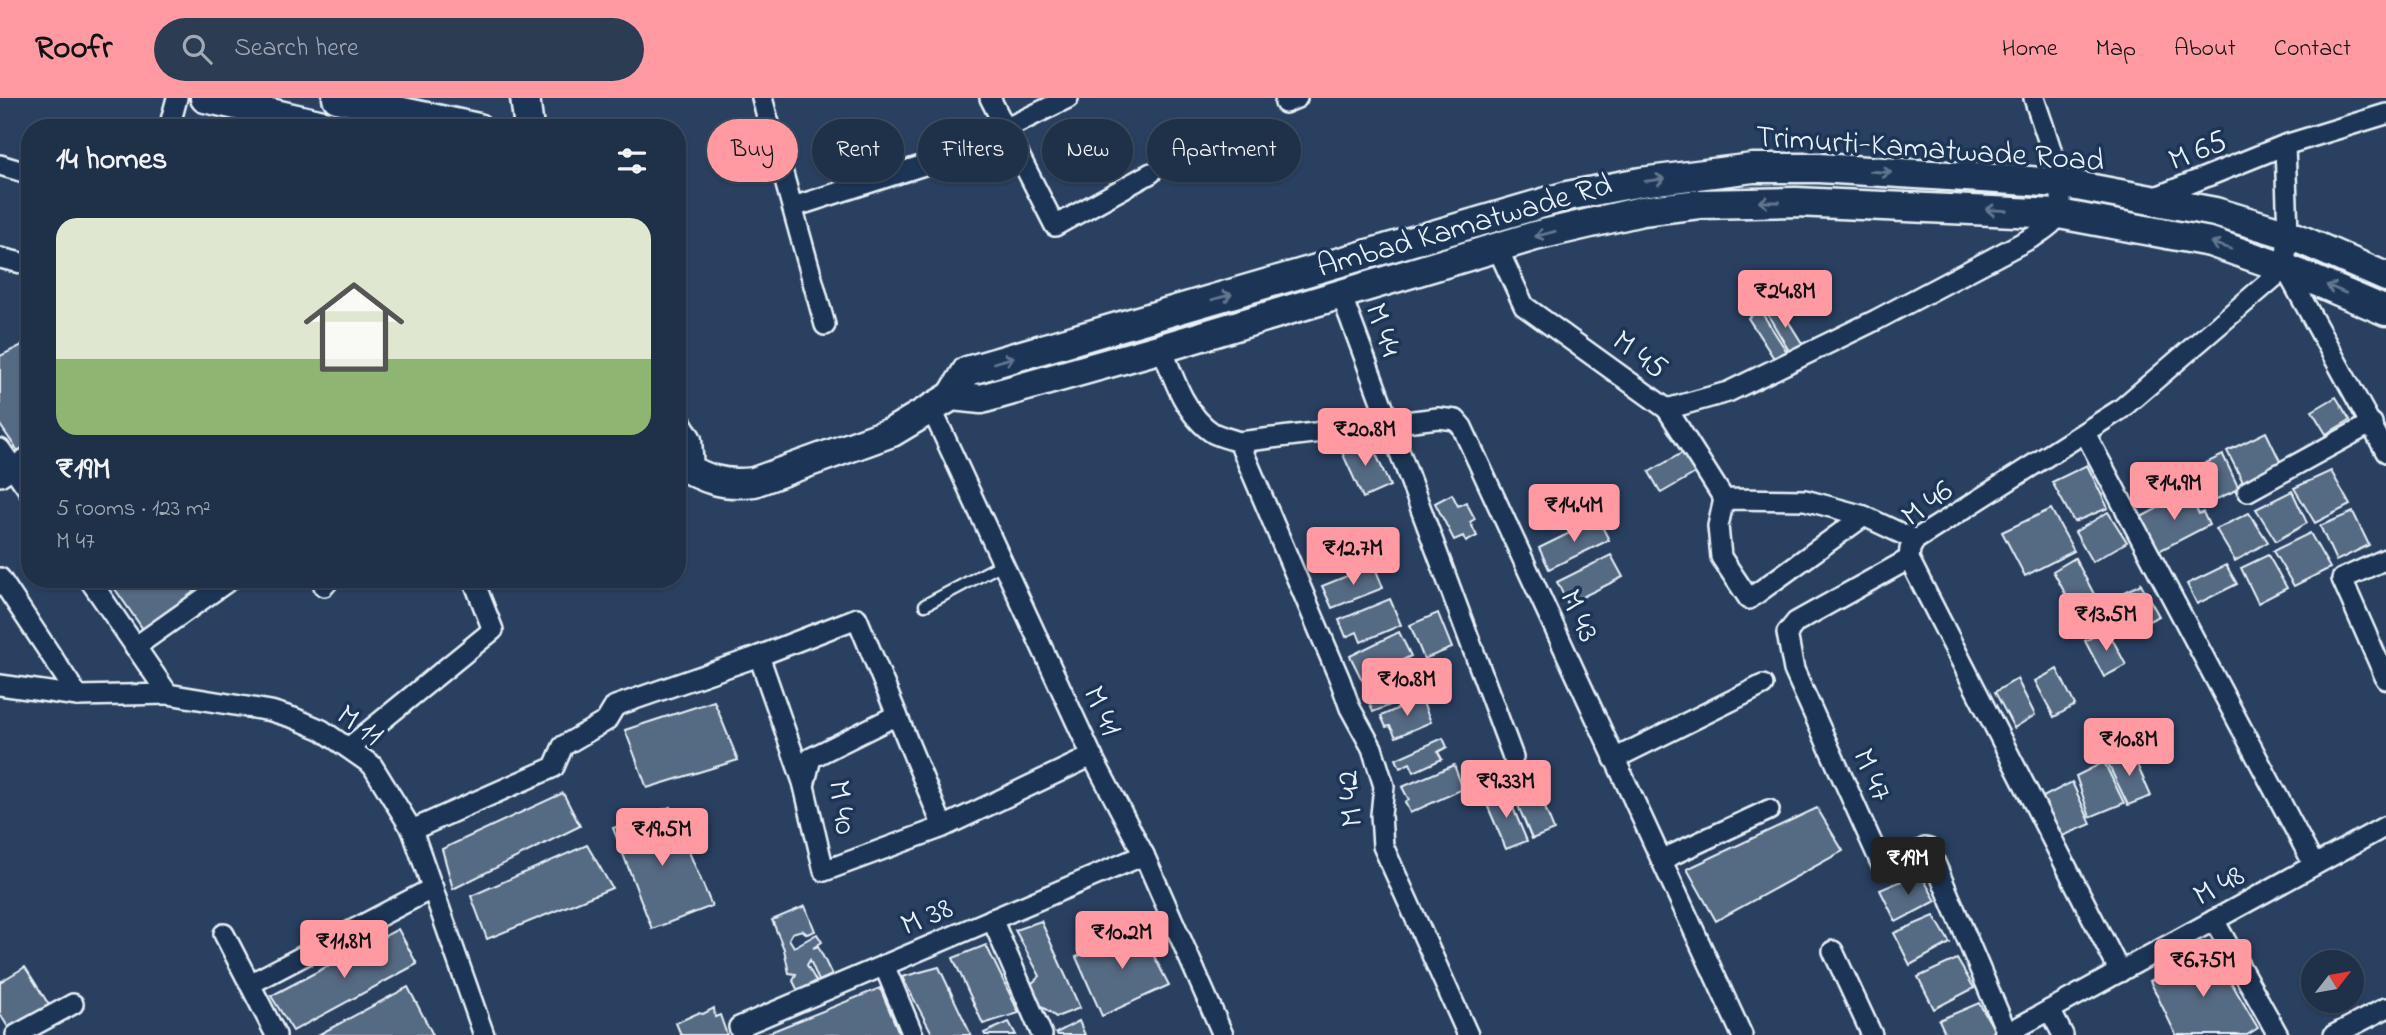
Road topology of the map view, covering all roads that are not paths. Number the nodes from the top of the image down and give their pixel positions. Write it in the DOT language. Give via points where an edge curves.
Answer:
graph roads {
  1 [pos="177,98"];
  2 [pos="205,98"];
  3 [pos="337,98"];
  4 [pos="525,98"];
  5 [pos="762,98"];
  6 [pos="990,98"];
  7 [pos="1068,98"];
  8 [pos="2034,98"];
  9 [pos="2386,114"];
  10 [pos="171,119"];
  11 [pos="262,119"];
  12 [pos="436,119"];
  13 [pos="528,119"];
  14 [pos="1001,119"];
  15 [pos="1026,119"];
  16 [pos="2285,145"];
  17 [pos="0,166"];
  18 [pos="918,167"];
  19 [pos="21,172"];
  20 [pos="1028,173"];
  21 [pos="1147,175"];
  22 [pos="2061,183"];
  23 [pos="2150,200"];
  24 [pos="793,207"];
  25 [pos="2059,214"];
  26 [pos="2288,234"];
  27 [pos="1497,247"];
  28 [pos="0,258"];
  29 [pos="21,263"];
  30 [pos="2285,268"];
  31 [pos="2386,276"];
  32 [pos="1341,294"];
  33 [pos="2386,310"];
  34 [pos="825,325"];
  35 [pos="1162,348"];
  36 [pos="942,403"];
  37 [pos="1667,409"];
  38 [pos="1388,423"];
  39 [pos="2372,423"];
  40 [pos="2085,433"];
  41 [pos="1239,442"];
  42 [pos="0,449"];
  43 [pos="2386,452"];
  44 [pos="21,462"];
  45 [pos="686,470"];
  46 [pos="6,472"];
  47 [pos="21,484"];
  48 [pos="2248,491"];
  49 [pos="1724,499"];
  50 [pos="1864,516"];
  51 [pos="1912,550"];
  52 [pos="2386,559"];
  53 [pos="1004,563"];
  54 [pos="0,578"];
  55 [pos="95,588"];
  56 [pos="218,588"];
  57 [pos="477,588"];
  58 [pos="925,605"];
  59 [pos="135,647"];
  60 [pos="759,656"];
  61 [pos="2386,679"];
  62 [pos="0,685"];
  63 [pos="1763,685"];
  64 [pos="168,694"];
  65 [pos="78,695"];
  66 [pos="897,715"];
  67 [pos="348,748"];
  68 [pos="1092,755"];
  69 [pos="1513,757"];
  70 [pos="1614,759"];
  71 [pos="804,786"];
  72 [pos="1769,810"];
  73 [pos="2386,826"];
  74 [pos="943,827"];
  75 [pos="412,830"];
  76 [pos="1144,855"];
  77 [pos="1661,860"];
  78 [pos="2314,865"];
  79 [pos="433,888"];
  80 [pos="992,919"];
  81 [pos="2214,920"];
  82 [pos="224,934"];
  83 [pos="1833,951"];
  84 [pos="884,965"];
  85 [pos="2120,972"];
  86 [pos="250,984"];
  87 [pos="73,1004"];
  88 [pos="2386,1007"];
  89 [pos="2050,1010"];
  90 [pos="2006,1034"];
  91 [pos="16,1035"];
  92 [pos="276,1035"];
  93 [pos="484,1035"];
  94 [pos="742,1035"];
  95 [pos="913,1035"];
  96 [pos="1042,1035"];
  97 [pos="1223,1035"];
  98 [pos="1468,1035"];
  99 [pos="1742,1035"];
  100 [pos="1872,1035"];
  101 [pos="2063,1035"];
  102 [pos="2278,1035"];
  103 [pos="2333,1035"];
  1 -- 10 [label="street"];
  2 -- 11 [label="street"];
  3 -- 12 [label="street"];
  4 -- 13 [label="street"];
  5 -- 24 [label="street"];
  6 -- 14 [label="street"];
  7 -- 15 [label="street"];
  8 -- 22 [label="street"];
  9 -- 16 [label="street, M 65"];
  16 -- 23 [label="street, M 65"];
  16 -- 26 [label="street"];
  17 -- 19 [label="street"];
  18 -- 24 [label="street"];
  20 -- 21 [label="street" via="1055,226"];
  22 -- 23 [label="street, Trimurti-Kamatwade Road"];
  22 -- 25 [label="street"];
  36 -- 22 [label="street, Trimurti-Kamatwade Road, one-way" via="967,371 1567,196 1753,168"];
  23 -- 26 [label="street, Trimurti-Kamatwade Road" via="2215,212"];
  24 -- 34 [label="street"];
  25 -- 27 [label="street, Ambad Kamatwade Rd, one-way" via="1796,202 1699,204 1594,221"];
  30 -- 25 [label="street, Ambad Kamatwade Rd, one-way" via="2210,242"];
  25 -- 37 [label="street, M 45" via="2035,236 1863,326 1728,392"];
  26 -- 30 [label="street"];
  26 -- 31 [label="street, Trimurti-Kamatwade Road"];
  27 -- 32 [label="street, Ambad Kamatwade Rd"];
  27 -- 37 [label="street, M 45" via="1524,306"];
  28 -- 29 [label="street"];
  33 -- 30 [label="street, one-way"];
  30 -- 39 [label="street"];
  30 -- 40 [label="street, M 46" via="2121,409"];
  32 -- 35 [label="street, Ambad Kamatwade Rd"];
  32 -- 38 [label="street, M 44"];
  35 -- 36 [label="street, Ambad Kamatwade Rd" via="981,399"];
  35 -- 41 [label="street" via="1179,391 1196,417 1213,432"];
  36 -- 45 [label="street" via="892,432 754,482 725,484"];
  36 -- 53 [label="street, M 41"];
  37 -- 49 [label="street"];
  38 -- 41 [label="street, M 43"];
  38 -- 69 [label="street, M 44"];
  38 -- 70 [label="street, M 43" via="1448,417 1462,428"];
  39 -- 43 [label="street"];
  39 -- 48 [label="street"];
  40 -- 51 [label="street, M 46"];
  40 -- 78 [label="street"];
  41 -- 98 [label="street, M 42" via="1371,748 1384,786 1383,846"];
  42 -- 46 [label="street"];
  44 -- 46 [label="street"];
  46 -- 47 [label="street"];
  49 -- 50 [label="street" via="1805,500"];
  49 -- 50 [label="street" via="1718,526 1721,557 1749,600"];
  50 -- 51 [label="street"];
  51 -- 85 [label="street, M 46"];
  51 -- 90 [label="street, M 47" via="1796,622 1787,633 1794,670 1880,861 1889,866 1928,849"];
  52 -- 61 [label="street" via="2342,579"];
  53 -- 58 [label="lane"];
  53 -- 68 [label="street, M 41"];
  54 -- 65 [label="street"];
  55 -- 59 [label="street"];
  56 -- 59 [label="street"];
  57 -- 67 [label="street" via="493,630"];
  59 -- 64 [label="street"];
  60 -- 66 [label="street" via="856,618"];
  60 -- 71 [label="street"];
  60 -- 75 [label="street" via="615,706 606,721 564,746 554,767"];
  62 -- 65 [label="street, M 11"];
  63 -- 70 [label="street"];
  64 -- 65 [label="street, M 11"];
  64 -- 67 [label="street, M 11" via="271,711 322,730"];
  66 -- 71 [label="street, M 40" via="811,758"];
  66 -- 74 [label="street"];
  67 -- 75 [label="street, M 11" via="372,765"];
  68 -- 74 [label="street, M 40"];
  68 -- 76 [label="street, M 41"];
  70 -- 77 [label="street, M 43"];
  71 -- 74 [label="street, M 40" via="824,871"];
  72 -- 77 [label="street"];
  73 -- 78 [label="street, M 48"];
  75 -- 79 [label="street, M 11"];
  76 -- 80 [label="street, M 38"];
  76 -- 97 [label="street, M 41"];
  77 -- 99 [label="street, M 43"];
  78 -- 81 [label="street, M 48"];
  79 -- 86 [label="street"];
  79 -- 93 [label="street, M 11"];
  80 -- 84 [label="street, M 38"];
  80 -- 96 [label="street"];
  81 -- 85 [label="street, M 48"];
  81 -- 102 [label="street"];
  82 -- 86 [label="street"];
  83 -- 100 [label="street"];
  84 -- 94 [label="street, M 38" via="739,1027"];
  84 -- 95 [label="street"];
  85 -- 89 [label="street, M 48"];
  86 -- 92 [label="street"];
  87 -- 91 [label="street"];
  88 -- 103 [label="street"];
  89 -- 90 [label="street, M 48"];
  89 -- 101 [label="street"];
}
